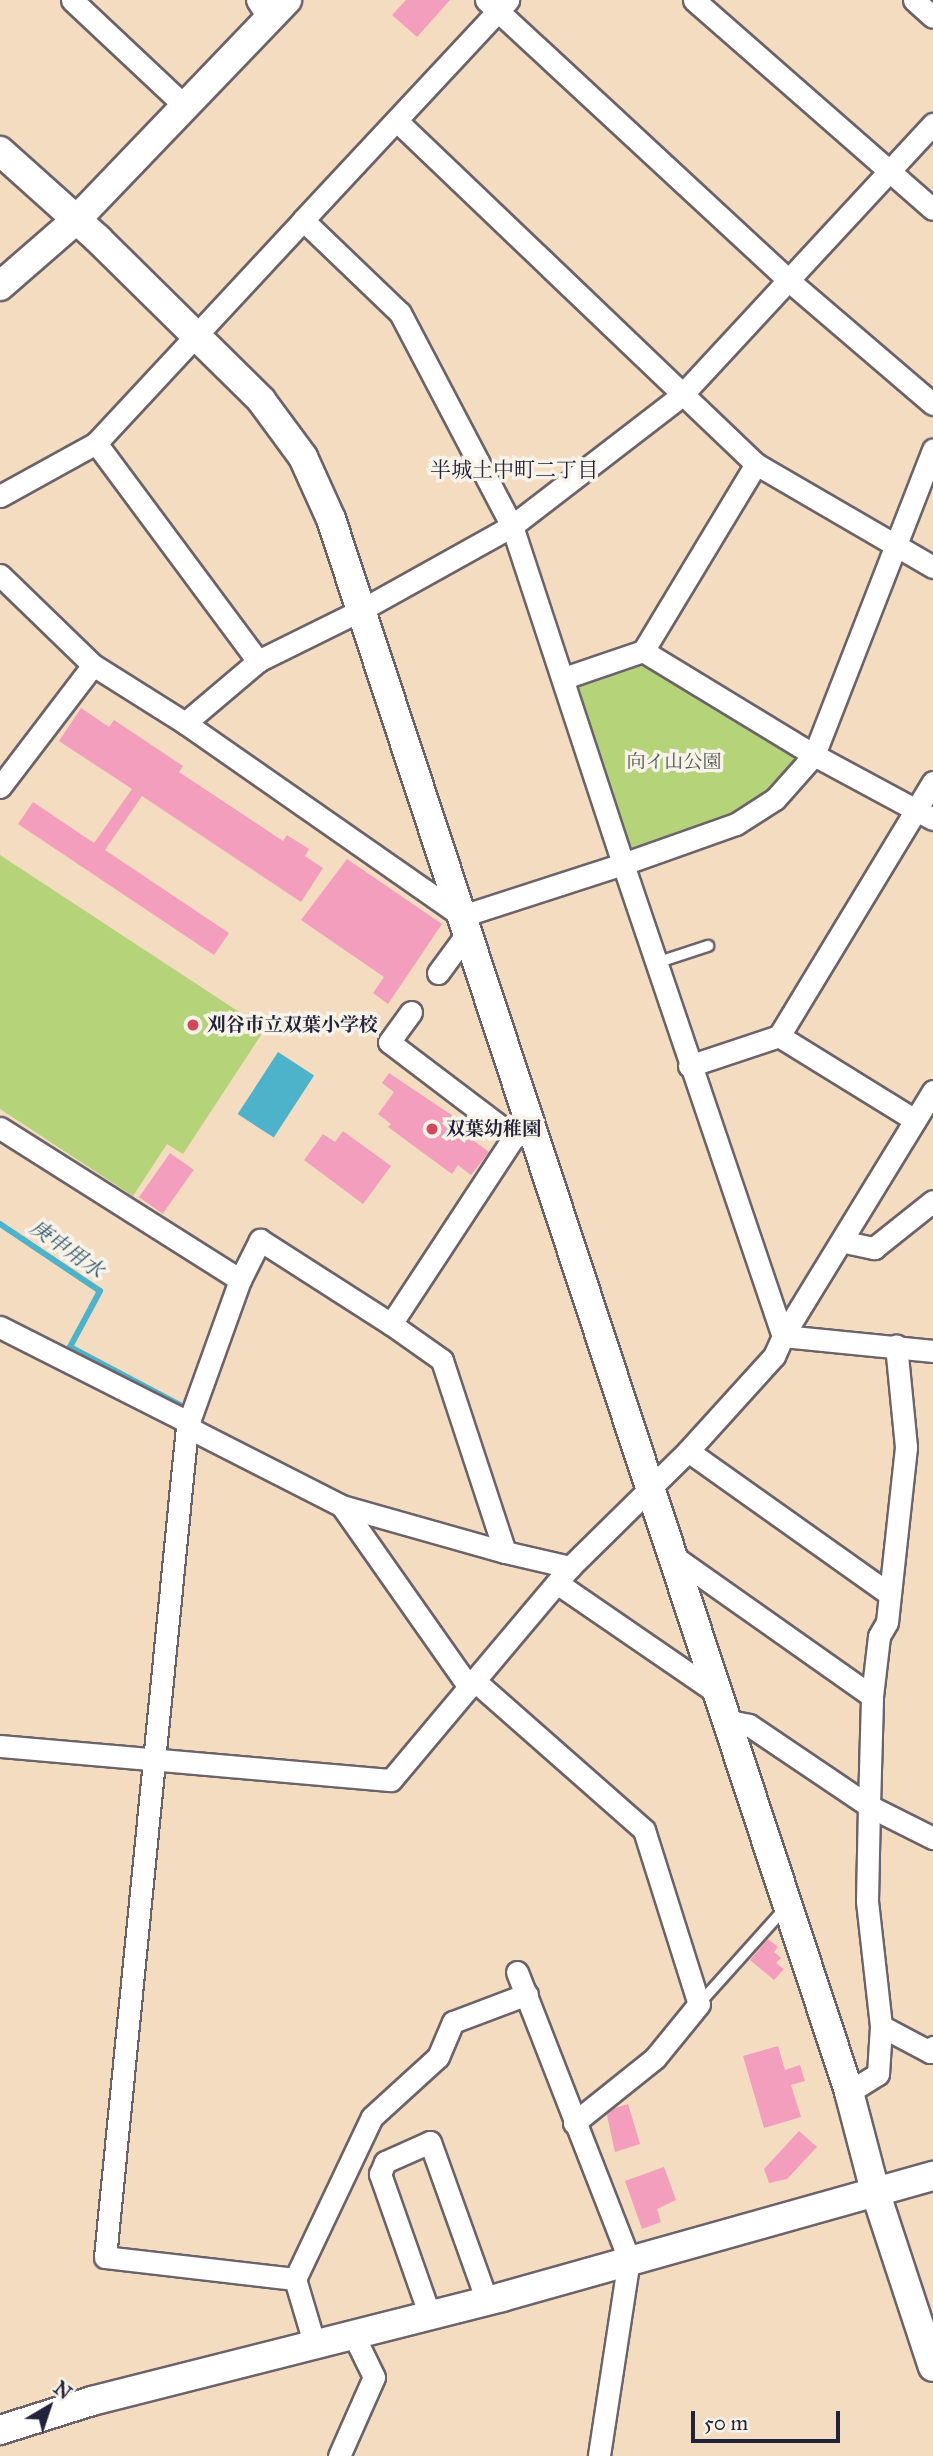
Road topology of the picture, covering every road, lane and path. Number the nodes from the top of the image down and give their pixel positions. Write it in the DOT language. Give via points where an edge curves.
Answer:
graph roads {
  1 [pos="72,0"];
  2 [pos="694,0"];
  3 [pos="914,0"];
  4 [pos="497,4"];
  5 [pos="271,6"];
  6 [pos="933,17"];
  7 [pos="186,107"];
  8 [pos="398,122"];
  9 [pos="933,124"];
  10 [pos="0,151"];
  11 [pos="886,172"];
  12 [pos="933,209"];
  13 [pos="76,220"];
  14 [pos="303,220"];
  15 [pos="788,279"];
  16 [pos="0,286"];
  17 [pos="197,335"];
  18 [pos="681,396"];
  19 [pos="933,404"];
  20 [pos="96,443"];
  21 [pos="933,449"];
  22 [pos="756,464"];
  23 [pos="0,496"];
  24 [pos="513,526"];
  25 [pos="895,545"];
  26 [pos="933,567"];
  27 [pos="0,575"];
  28 [pos="361,610"];
  29 [pos="643,651"];
  30 [pos="258,661"];
  31 [pos="93,666"];
  32 [pos="564,678"];
  33 [pos="185,723"];
  34 [pos="814,755"];
  35 [pos="933,782"];
  36 [pos="0,788"];
  37 [pos="925,814"];
  38 [pos="623,864"];
  39 [pos="465,924"];
  40 [pos="708,946"];
  41 [pos="656,963"];
  42 [pos="438,973"];
  43 [pos="411,1012"];
  44 [pos="779,1036"];
  45 [pos="689,1066"];
  46 [pos="933,1091"];
  47 [pos="915,1120"];
  48 [pos="0,1128"];
  49 [pos="523,1135"];
  50 [pos="931,1209"];
  51 [pos="845,1241"];
  52 [pos="240,1280"];
  53 [pos="391,1324"];
  54 [pos="0,1327"];
  55 [pos="783,1336"];
  56 [pos="896,1345"];
  57 [pos="933,1351"];
  58 [pos="189,1425"];
  59 [pos="688,1451"];
  60 [pos="648,1491"];
  61 [pos="342,1506"];
  62 [pos="505,1552"];
  63 [pos="669,1553"];
  64 [pos="564,1575"];
  65 [pos="888,1593"];
  66 [pos="472,1684"];
  67 [pos="714,1691"];
  68 [pos="872,1696"];
  69 [pos="724,1720"];
  70 [pos="0,1746"];
  71 [pos="153,1761"];
  72 [pos="869,1806"];
  73 [pos="933,1838"];
  74 [pos="786,1907"];
  75 [pos="517,1972"];
  76 [pos="527,1993"];
  77 [pos="699,2004"];
  78 [pos="881,2026"];
  79 [pos="933,2047"];
  80 [pos="849,2092"];
  81 [pos="575,2123"];
  82 [pos="933,2176"];
  83 [pos="875,2191"];
  84 [pos="629,2259"];
  85 [pos="295,2278"];
  86 [pos="487,2301"];
  87 [pos="430,2316"];
  88 [pos="354,2336"];
  89 [pos="315,2346"];
  90 [pos="931,2358"];
  91 [pos="0,2430"];
  92 [pos="339,2456"];
  93 [pos="599,2456"];
  1 -- 7 [label="street"];
  2 -- 11 [label="street"];
  3 -- 6 [label="street"];
  4 -- 8 [label="street"];
  4 -- 15 [label="street"];
  5 -- 7 [label="street"];
  7 -- 13 [label="street"];
  8 -- 14 [label="street"];
  8 -- 18 [label="street"];
  9 -- 11 [label="street"];
  10 -- 13 [label="street"];
  11 -- 12 [label="street"];
  11 -- 15 [label="street"];
  13 -- 16 [label="street"];
  13 -- 17 [label="street"];
  14 -- 17 [label="street"];
  14 -- 24 [label="street" via="400,313"];
  15 -- 18 [label="street"];
  15 -- 19 [label="street"];
  17 -- 20 [label="street"];
  17 -- 28 [label="street" via="261,400 303,457 331,519"];
  18 -- 22 [label="street"];
  18 -- 24 [label="street"];
  20 -- 23 [label="street"];
  20 -- 30 [label="street"];
  21 -- 25 [label="street"];
  22 -- 25 [label="street"];
  22 -- 29 [label="street"];
  24 -- 28 [label="street"];
  24 -- 32 [label="street"];
  25 -- 26 [label="street"];
  25 -- 34 [label="street"];
  27 -- 31 [label="street"];
  28 -- 30 [label="street"];
  28 -- 39 [label="street"];
  29 -- 32 [label="street"];
  29 -- 34 [label="street"];
  30 -- 33 [label="street"];
  31 -- 33 [label="street"];
  31 -- 36 [label="street"];
  32 -- 38 [label="street"];
  33 -- 39 [label="street"];
  34 -- 37 [label="street"];
  34 -- 38 [label="street" via="775,799 736,824"];
  35 -- 37 [label="street"];
  37 -- 44 [label="street"];
  38 -- 39 [label="street"];
  38 -- 41 [label="street"];
  39 -- 42 [label="street"];
  39 -- 49 [label="street"];
  40 -- 41 [label="lane"];
  41 -- 45 [label="street"];
  43 -- 49 [label="street" via="389,1042"];
  44 -- 45 [label="street"];
  44 -- 47 [label="street"];
  45 -- 55 [label="street"];
  46 -- 47 [label="street"];
  47 -- 51 [label="street"];
  48 -- 52 [label="street"];
  49 -- 53 [label="street"];
  49 -- 60 [label="street"];
  50 -- 51 [label="street" via="874,1248"];
  51 -- 55 [label="street"];
  52 -- 53 [label="street" via="260,1240"];
  52 -- 58 [label="street"];
  53 -- 62 [label="street" via="442,1360"];
  54 -- 58 [label="street"];
  55 -- 56 [label="street"];
  55 -- 59 [label="street" via="774,1356"];
  56 -- 57 [label="street"];
  56 -- 65 [label="street" via="906,1447"];
  58 -- 61 [label="street"];
  58 -- 71 [label="street"];
  59 -- 60 [label="street"];
  59 -- 65 [label="street"];
  60 -- 63 [label="street"];
  60 -- 64 [label="street"];
  61 -- 62 [label="street"];
  61 -- 66 [label="street"];
  62 -- 64 [label="street"];
  63 -- 67 [label="street"];
  63 -- 68 [label="street"];
  64 -- 66 [label="street"];
  64 -- 67 [label="street"];
  65 -- 68 [label="street"];
  66 -- 71 [label="street" via="391,1780"];
  66 -- 77 [label="street" via="644,1829"];
  67 -- 69 [label="street"];
  68 -- 72 [label="street"];
  69 -- 72 [label="street" via="749,1725"];
  69 -- 74 [label="street"];
  70 -- 71 [label="street"];
  71 -- 85 [label="street" via="104,2257"];
  72 -- 73 [label="street"];
  72 -- 78 [label="street" via="867,1901"];
  74 -- 77 [label="lane"];
  74 -- 80 [label="street"];
  75 -- 76 [label="street"];
  76 -- 81 [label="street"];
  76 -- 85 [label="street" via="453,2022 438,2057 372,2117"];
  77 -- 81 [label="street" via="655,2058"];
  78 -- 79 [label="street" via="930,2052"];
  78 -- 80 [label="street" via="878,2074"];
  80 -- 83 [label="street"];
  81 -- 84 [label="street"];
  82 -- 83 [label="street"];
  83 -- 84 [label="street"];
  83 -- 90 [label="street"];
  84 -- 86 [label="street"];
  84 -- 93 [label="street"];
  85 -- 89 [label="street"];
  86 -- 87 [label="street"];
  86 -- 87 [label="street" via="430,2142 385,2162 380,2174"];
  87 -- 88 [label="street"];
  88 -- 89 [label="street"];
  88 -- 92 [label="street" via="374,2377"];
  89 -- 91 [label="street" via="92,2401"];
}
